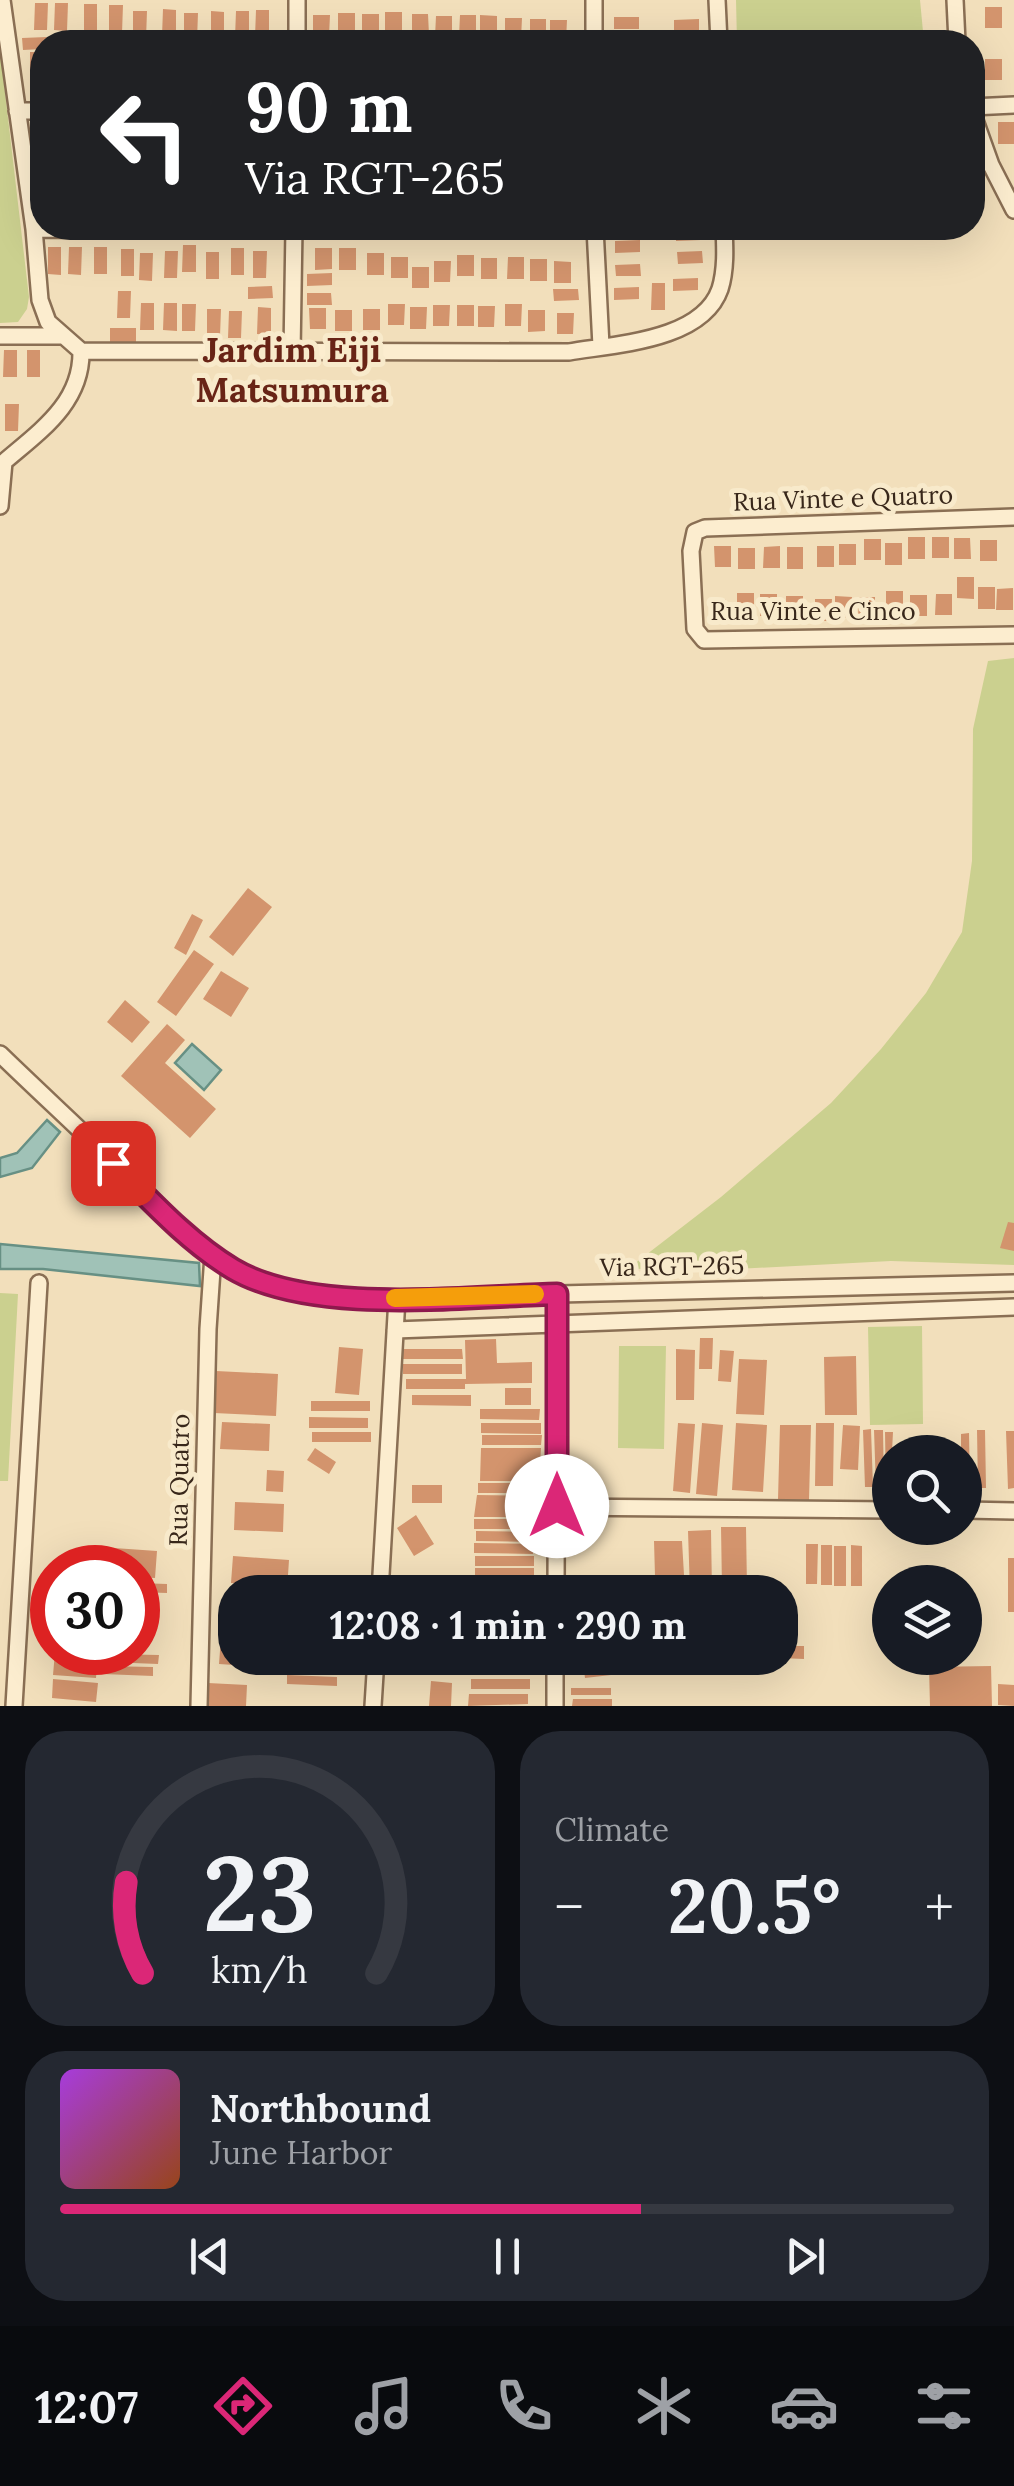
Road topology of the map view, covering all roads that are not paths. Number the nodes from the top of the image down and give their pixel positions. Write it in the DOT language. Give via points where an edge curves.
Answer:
graph roads {
  1 [pos="2,0"];
  2 [pos="297,0"];
  3 [pos="594,0"];
  4 [pos="718,0"];
  5 [pos="955,0"];
  6 [pos="297,30"];
  7 [pos="594,30"];
  8 [pos="719,30"];
  9 [pos="956,30"];
  10 [pos="1014,105"];
  11 [pos="985,108"];
  12 [pos="17,111"];
  13 [pos="30,111"];
  14 [pos="985,147"];
  15 [pos="30,201"];
  16 [pos="1014,210"];
  17 [pos="35,240"];
  18 [pos="294,240"];
  19 [pos="597,240"];
  20 [pos="724,240"];
  21 [pos="0,336"];
  22 [pos="62,336"];
  23 [pos="602,346"];
  24 [pos="82,351"];
  25 [pos="292,353"];
  26 [pos="2,462"];
  27 [pos="0,506"];
  28 [pos="1014,517"];
  29 [pos="691,551"];
  30 [pos="1014,635"];
  31 [pos="0,1054"];
  32 [pos="213,1255"];
  33 [pos="39,1282"];
  34 [pos="1014,1283"];
  35 [pos="557,1294"];
  36 [pos="397,1298"];
  37 [pos="1014,1307"];
  38 [pos="557,1325"];
  39 [pos="395,1330"];
  40 [pos="557,1506"];
  41 [pos="872,1510"];
  42 [pos="982,1510"];
  43 [pos="1014,1511"];
  44 [pos="381,1575"];
  45 [pos="556,1575"];
  46 [pos="375,1675"];
  47 [pos="556,1675"];
  48 [pos="14,1706"];
  49 [pos="199,1706"];
  50 [pos="373,1706"];
  51 [pos="555,1706"];
  1 -- 12 [label="street"];
  2 -- 6 [label="street"];
  3 -- 7 [label="street"];
  4 -- 8 [label="street"];
  5 -- 9 [label="street"];
  10 -- 11 [label="street"];
  12 -- 13 [label="street"];
  12 -- 15 [label="street"];
  14 -- 16 [label="street"];
  17 -- 22 [label="street" via="43,312"];
  18 -- 25 [label="street"];
  19 -- 23 [label="street"];
  20 -- 23 [label="street" via="720,290 709,309 691,324"];
  21 -- 22 [label="street"];
  22 -- 24 [label="street"];
  23 -- 25 [label="street" via="569,352"];
  24 -- 25 [label="street"];
  24 -- 26 [label="street" via="73,394"];
  26 -- 27 [label="street"];
  28 -- 29 [label="street, Rua Vinte e Quatro" via="705,528 694,535"];
  29 -- 30 [label="street, Rua Vinte e Cinco" via="695,630 704,640"];
  31 -- 32 [label="street, Via RGT-265"];
  32 -- 36 [label="street, Via RGT-265" via="245,1275 308,1294"];
  32 -- 49 [label="street, Rua Quatro"];
  33 -- 48 [label="street"];
  34 -- 35 [label="street, Via RGT-265"];
  35 -- 36 [label="street, Via RGT-265"];
  35 -- 38 [label="street"];
  36 -- 39 [label="street"];
  37 -- 38 [label="street"];
  38 -- 39 [label="street"];
  38 -- 40 [label="street"];
  39 -- 44 [label="street"];
  40 -- 41 [label="street"];
  40 -- 45 [label="street"];
  42 -- 43 [label="street"];
  46 -- 50 [label="street"];
  47 -- 51 [label="street"];
}
